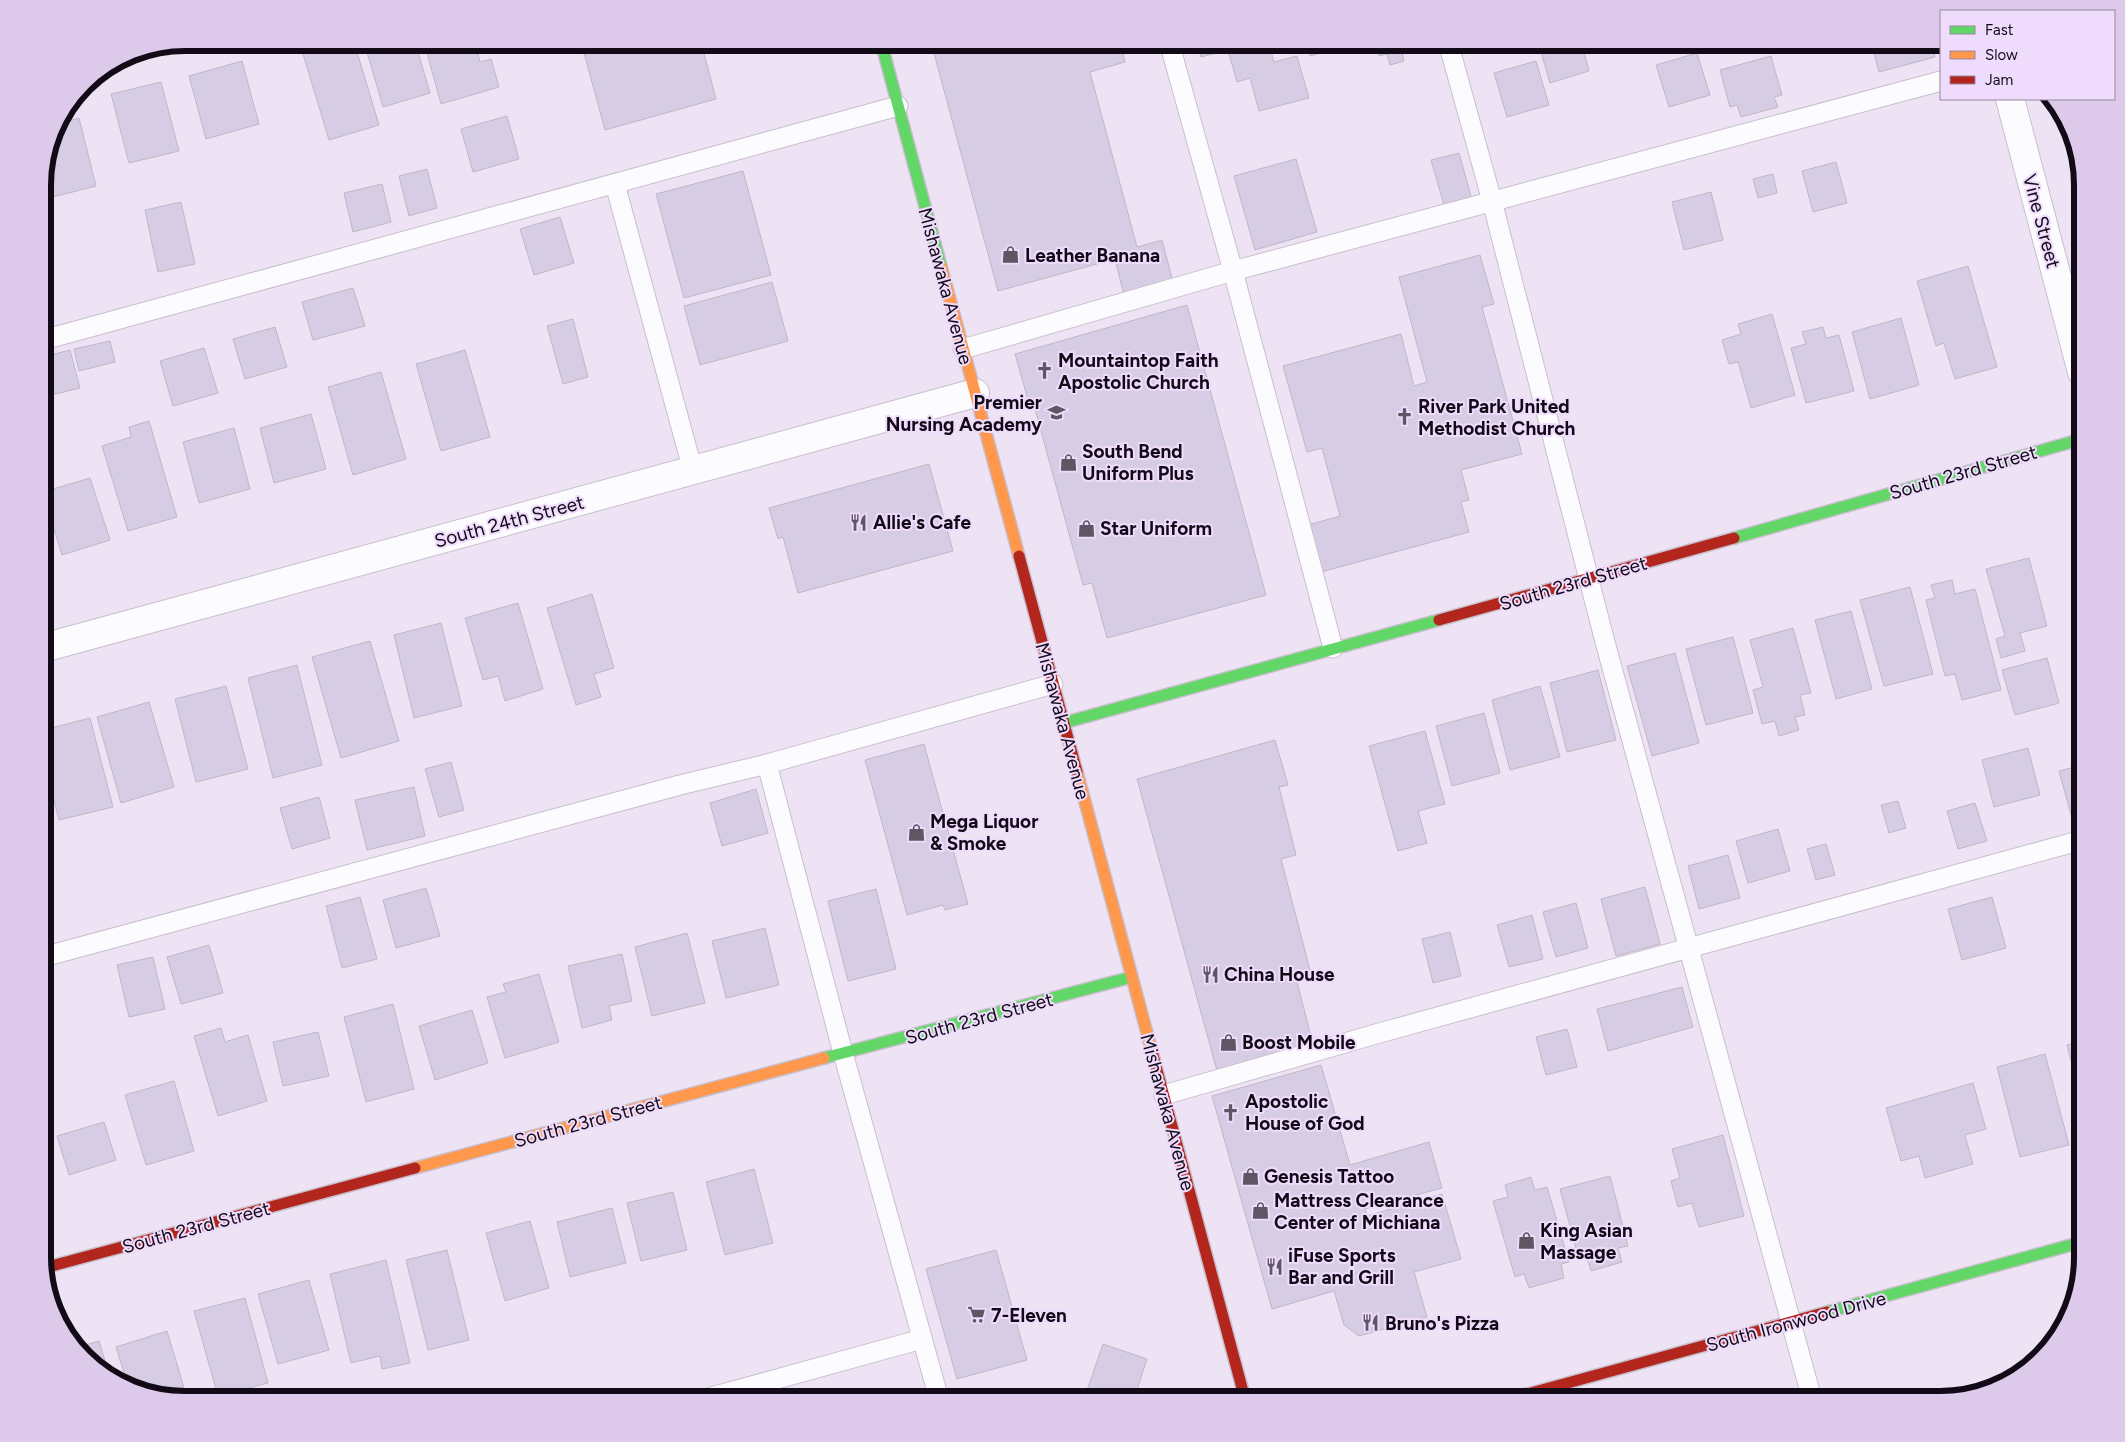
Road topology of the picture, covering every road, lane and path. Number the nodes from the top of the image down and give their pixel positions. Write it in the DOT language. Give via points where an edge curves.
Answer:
graph roads {
  1 [pos="1172,51"];
  2 [pos="1451,51"];
  3 [pos="884,52"];
  4 [pos="1940,81"];
  5 [pos="2010,100"];
  6 [pos="898,106"];
  7 [pos="615,184"];
  8 [pos="1492,201"];
  9 [pos="1233,271"];
  10 [pos="52,338"];
  11 [pos="2074,342"];
  12 [pos="963,349"];
  13 [pos="975,393"];
  14 [pos="2074,440"];
  15 [pos="694,471"];
  16 [pos="1588,580"];
  17 [pos="52,646"];
  18 [pos="1333,648"];
  19 [pos="1053,684"];
  20 [pos="1063,723"];
  21 [pos="767,764"];
  22 [pos="2074,842"];
  23 [pos="1690,948"];
  24 [pos="52,955"];
  25 [pos="1132,977"];
  26 [pos="843,1052"];
  27 [pos="1164,1095"];
  28 [pos="2074,1244"];
  29 [pos="52,1266"];
  30 [pos="1792,1322"];
  31 [pos="922,1339"];
  32 [pos="736,1391"];
  33 [pos="936,1391"];
  34 [pos="1243,1391"];
  35 [pos="1542,1391"];
  36 [pos="1810,1391"];
  1 -- 9 [label="lane"];
  2 -- 8 [label="lane"];
  3 -- 6 [label="street, Mishawaka Avenue"];
  4 -- 8 [label="lane"];
  5 -- 11 [label="street, Vine Street"];
  6 -- 7 [label="lane"];
  6 -- 12 [label="street, Mishawaka Avenue"];
  7 -- 10 [label="lane"];
  7 -- 15 [label="lane"];
  8 -- 9 [label="lane"];
  8 -- 16 [label="lane"];
  9 -- 12 [label="lane"];
  9 -- 18 [label="lane"];
  12 -- 13 [label="street, Mishawaka Avenue"];
  13 -- 15 [label="street, South 24th Street"];
  13 -- 19 [label="street, Mishawaka Avenue"];
  14 -- 16 [label="street, South 23rd Street"];
  15 -- 17 [label="street, South 24th Street"];
  16 -- 18 [label="street, South 23rd Street"];
  16 -- 23 [label="lane"];
  18 -- 20 [label="street, South 23rd Street"];
  19 -- 20 [label="street, Mishawaka Avenue"];
  19 -- 21 [label="lane"];
  20 -- 25 [label="street, Mishawaka Avenue"];
  21 -- 24 [label="lane"];
  21 -- 26 [label="lane"];
  22 -- 23 [label="lane"];
  23 -- 27 [label="lane"];
  23 -- 30 [label="lane"];
  25 -- 26 [label="street, South 23rd Street"];
  25 -- 27 [label="street, Mishawaka Avenue"];
  26 -- 29 [label="street, South 23rd Street"];
  26 -- 31 [label="lane"];
  27 -- 34 [label="street, Mishawaka Avenue"];
  28 -- 30 [label="street, South Ironwood Drive"];
  30 -- 35 [label="street, South Ironwood Drive"];
  30 -- 36 [label="lane"];
  31 -- 32 [label="lane"];
  31 -- 33 [label="lane"];
}
